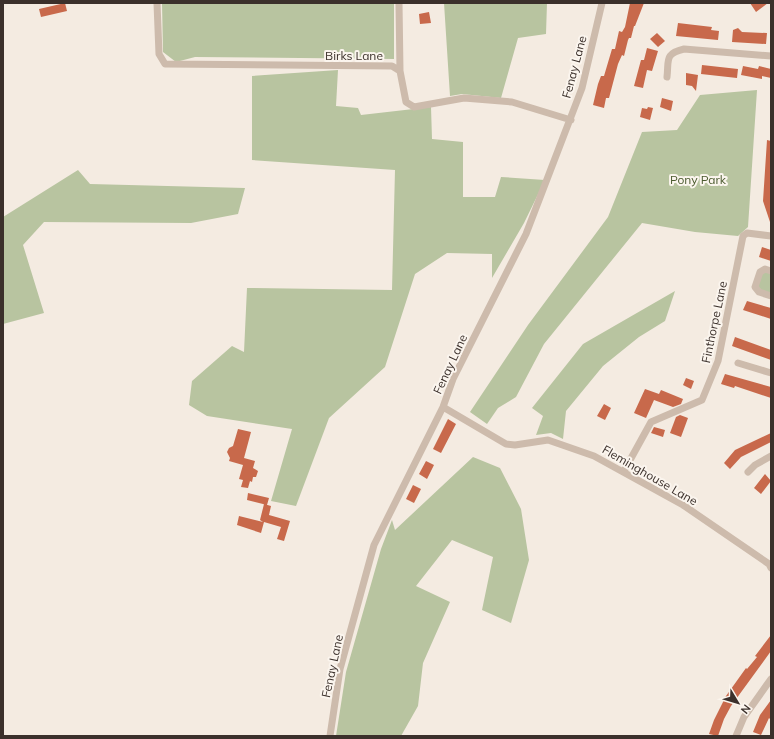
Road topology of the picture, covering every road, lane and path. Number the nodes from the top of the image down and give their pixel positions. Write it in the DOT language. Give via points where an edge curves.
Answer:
graph roads {
  1 [pos="157,3"];
  2 [pos="399,3"];
  3 [pos="602,3"];
  4 [pos="771,56"];
  5 [pos="400,71"];
  6 [pos="667,77"];
  7 [pos="570,120"];
  8 [pos="771,236"];
  9 [pos="771,271"];
  10 [pos="771,296"];
  11 [pos="738,363"];
  12 [pos="771,373"];
  13 [pos="443,407"];
  14 [pos="771,456"];
  15 [pos="624,471"];
  16 [pos="748,472"];
  17 [pos="771,568"];
  18 [pos="771,679"];
  19 [pos="330,736"];
  20 [pos="736,736"];
  1 -- 5 [label="street, Birks Lane" via="159,54 165,64 392,66"];
  2 -- 5 [label="street"];
  3 -- 7 [label="street, Fenay Lane" via="582,88"];
  4 -- 6 [label="street" via="684,49 671,54 668,58"];
  5 -- 7 [label="street" via="406,102 414,107 464,98 512,102"];
  7 -- 13 [label="street, Fenay Lane" via="526,234 453,379"];
  8 -- 15 [label="street, Finthorpe Lane" via="747,233 743,236 718,361 702,400 650,422"];
  9 -- 10 [label="street" via="765,269 760,272 756,287 759,292"];
  11 -- 12 [label="street"];
  13 -- 15 [label="street, Fleminghouse Lane" via="506,444 548,440 594,456"];
  13 -- 19 [label="street, Fenay Lane" via="374,545 340,669"];
  14 -- 16 [label="street"];
  15 -- 17 [label="street, Fleminghouse Lane" via="683,505 769,564"];
  18 -- 20 [label="street" via="744,717"];
}
